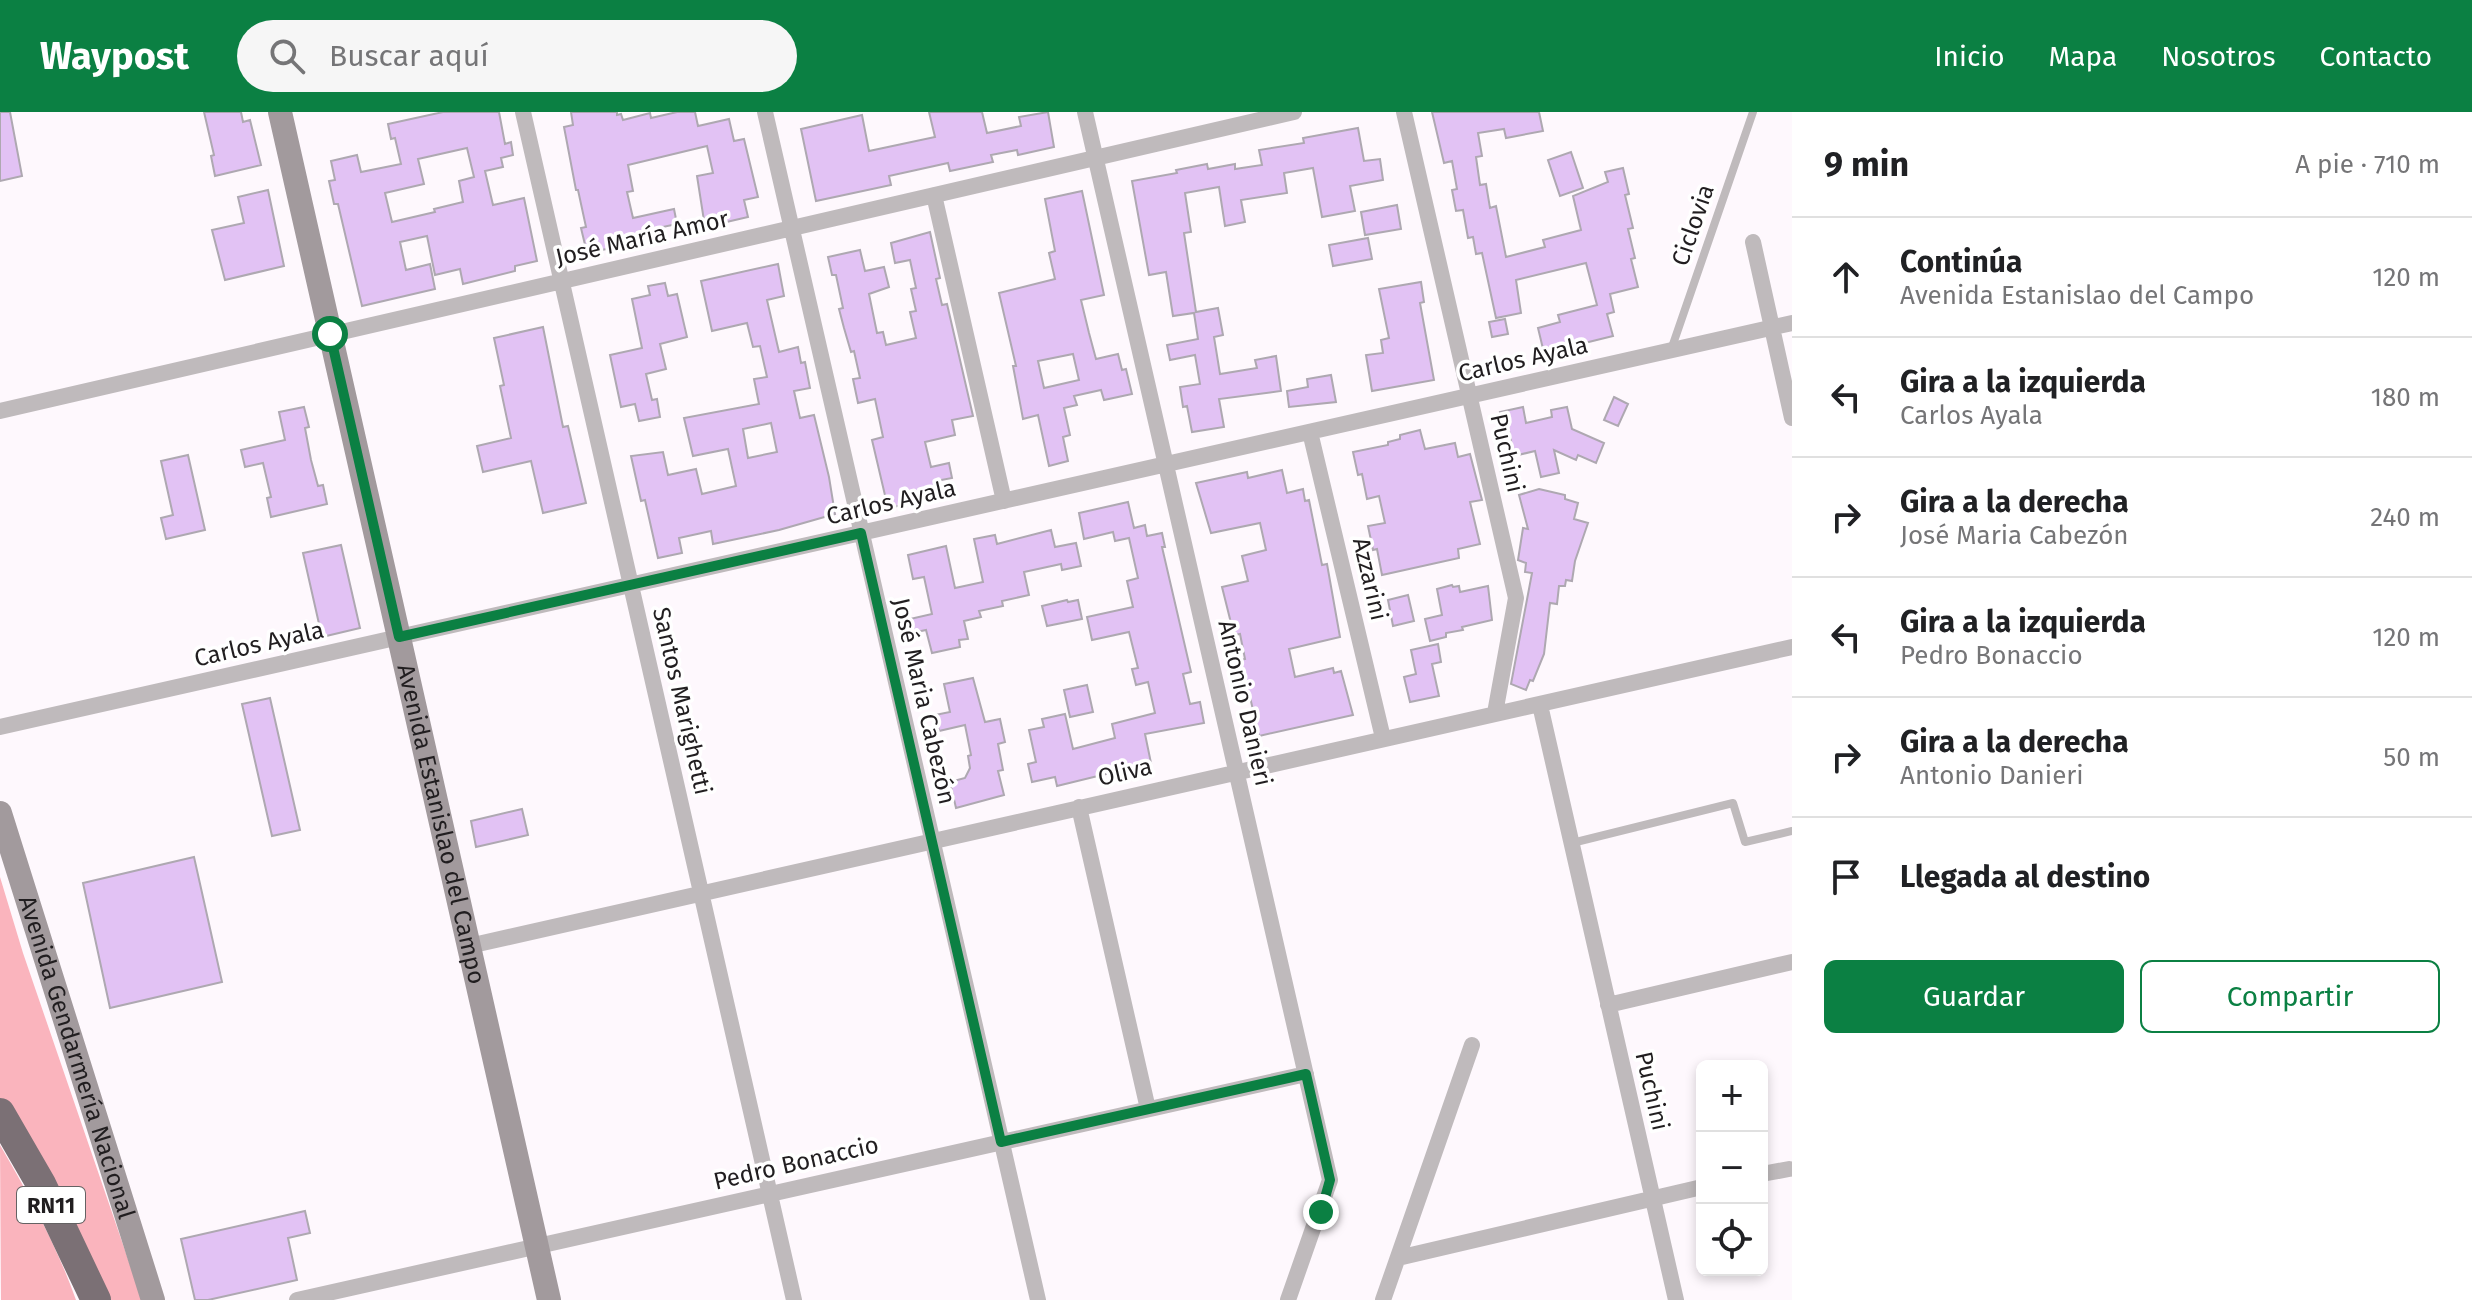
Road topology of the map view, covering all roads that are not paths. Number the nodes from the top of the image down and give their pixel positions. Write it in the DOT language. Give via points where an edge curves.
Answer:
graph roads {
  1 [pos="280,112"];
  2 [pos="523,112"];
  3 [pos="765,112"];
  4 [pos="1085,112"];
  5 [pos="1294,112"];
  6 [pos="1404,112"];
  7 [pos="1753,112"];
  8 [pos="1095,158"];
  9 [pos="934,195"];
  10 [pos="791,228"];
  11 [pos="1753,242"];
  12 [pos="562,281"];
  13 [pos="1792,323"];
  14 [pos="1771,328"];
  15 [pos="330,334"];
  16 [pos="1671,351"];
  17 [pos="1469,396"];
  18 [pos="0,411"];
  19 [pos="1792,418"];
  20 [pos="1310,432"];
  21 [pos="1166,464"];
  22 [pos="1004,501"];
  23 [pos="861,533"];
  24 [pos="631,585"];
  25 [pos="399,637"];
  26 [pos="1792,647"];
  27 [pos="1540,705"];
  28 [pos="1495,713"];
  29 [pos="0,727"];
  30 [pos="1383,738"];
  31 [pos="1236,772"];
  32 [pos="1079,807"];
  33 [pos="0,813"];
  34 [pos="1792,831"];
  35 [pos="932,841"];
  36 [pos="1572,843"];
  37 [pos="701,893"];
  38 [pos="469,946"];
  39 [pos="1792,962"];
  40 [pos="1608,1005"];
  41 [pos="1472,1045"];
  42 [pos="1306,1074"];
  43 [pos="1148,1109"];
  44 [pos="0,1113"];
  45 [pos="1001,1142"];
  46 [pos="1789,1169"];
  47 [pos="1768,1173"];
  48 [pos="1696,1188"];
  49 [pos="770,1194"];
  50 [pos="1652,1198"];
  51 [pos="537,1246"];
  52 [pos="1398,1258"];
  53 [pos="96,1300"];
  54 [pos="153,1300"];
  55 [pos="297,1300"];
  56 [pos="549,1300"];
  57 [pos="794,1300"];
  58 [pos="1038,1300"];
  59 [pos="1288,1300"];
  60 [pos="1383,1300"];
  61 [pos="1676,1300"];
  1 -- 15 [label="main road, Avenida Estanislao del Campo"];
  2 -- 12 [label="street, Santos Marighetti"];
  3 -- 10 [label="street, José Maria Cabezón"];
  4 -- 8 [label="street, Antonio Danieri"];
  5 -- 8 [label="street, José María Amor"];
  6 -- 17 [label="street, Puchini"];
  7 -- 16 [label="lane, Ciclovia"];
  8 -- 9 [label="street, José María Amor"];
  8 -- 21 [label="street, Antonio Danieri"];
  9 -- 10 [label="street, José María Amor"];
  9 -- 22 [label="street"];
  10 -- 12 [label="street, José María Amor"];
  10 -- 23 [label="street, José Maria Cabezón"];
  11 -- 14 [label="street"];
  12 -- 15 [label="street, José María Amor"];
  12 -- 24 [label="street, Santos Marighetti"];
  13 -- 14 [label="street, Carlos Ayala"];
  14 -- 16 [label="street, Carlos Ayala"];
  14 -- 19 [label="street"];
  15 -- 18 [label="street, José María Amor"];
  15 -- 25 [label="main road, Avenida Estanislao del Campo"];
  16 -- 17 [label="street, Carlos Ayala"];
  17 -- 20 [label="street, Carlos Ayala"];
  17 -- 28 [label="street, Puchini" via="1516,598"];
  20 -- 21 [label="street, Carlos Ayala"];
  20 -- 30 [label="street, Azzarini"];
  21 -- 22 [label="street, Carlos Ayala"];
  21 -- 31 [label="street, Antonio Danieri"];
  22 -- 23 [label="street, Carlos Ayala"];
  23 -- 24 [label="street, Carlos Ayala"];
  23 -- 35 [label="street, José Maria Cabezón"];
  24 -- 25 [label="street, Carlos Ayala"];
  24 -- 37 [label="street, Santos Marighetti"];
  25 -- 29 [label="street, Carlos Ayala"];
  25 -- 38 [label="main road, Avenida Estanislao del Campo"];
  26 -- 27 [label="street, Oliva"];
  27 -- 28 [label="street, Oliva"];
  27 -- 36 [label="street, Puchini"];
  28 -- 30 [label="street, Oliva"];
  30 -- 31 [label="street, Oliva"];
  31 -- 32 [label="street, Oliva"];
  31 -- 42 [label="street, Antonio Danieri"];
  32 -- 35 [label="street, Oliva"];
  32 -- 43 [label="street"];
  33 -- 54 [label="main road, Avenida Gendarmería Nacional"];
  34 -- 36 [label="lane" via="1745,842 1733,803"];
  35 -- 37 [label="street, Oliva"];
  35 -- 45 [label="street, José Maria Cabezón"];
  36 -- 40 [label="street, Puchini"];
  37 -- 38 [label="street, Oliva"];
  37 -- 49 [label="street, Santos Marighetti"];
  38 -- 51 [label="main road, Avenida Estanislao del Campo"];
  39 -- 40 [label="street"];
  40 -- 50 [label="street, Puchini"];
  41 -- 52 [label="street"];
  42 -- 43 [label="street, Pedro Bonaccio"];
  42 -- 59 [label="street, Antonio Danieri" via="1330,1180"];
  43 -- 45 [label="street, Pedro Bonaccio"];
  44 -- 53 [label="highway, RN11" via="41,1184"];
  45 -- 49 [label="street, Pedro Bonaccio"];
  45 -- 58 [label="street, José Maria Cabezón"];
  46 -- 47 [label="street"];
  48 -- 50 [label="street"];
  49 -- 51 [label="street, Pedro Bonaccio"];
  49 -- 57 [label="street, Santos Marighetti"];
  50 -- 52 [label="street"];
  50 -- 61 [label="street, Puchini"];
  51 -- 55 [label="street, Pedro Bonaccio"];
  51 -- 56 [label="main road, Avenida Estanislao del Campo"];
  52 -- 60 [label="street"];
}
